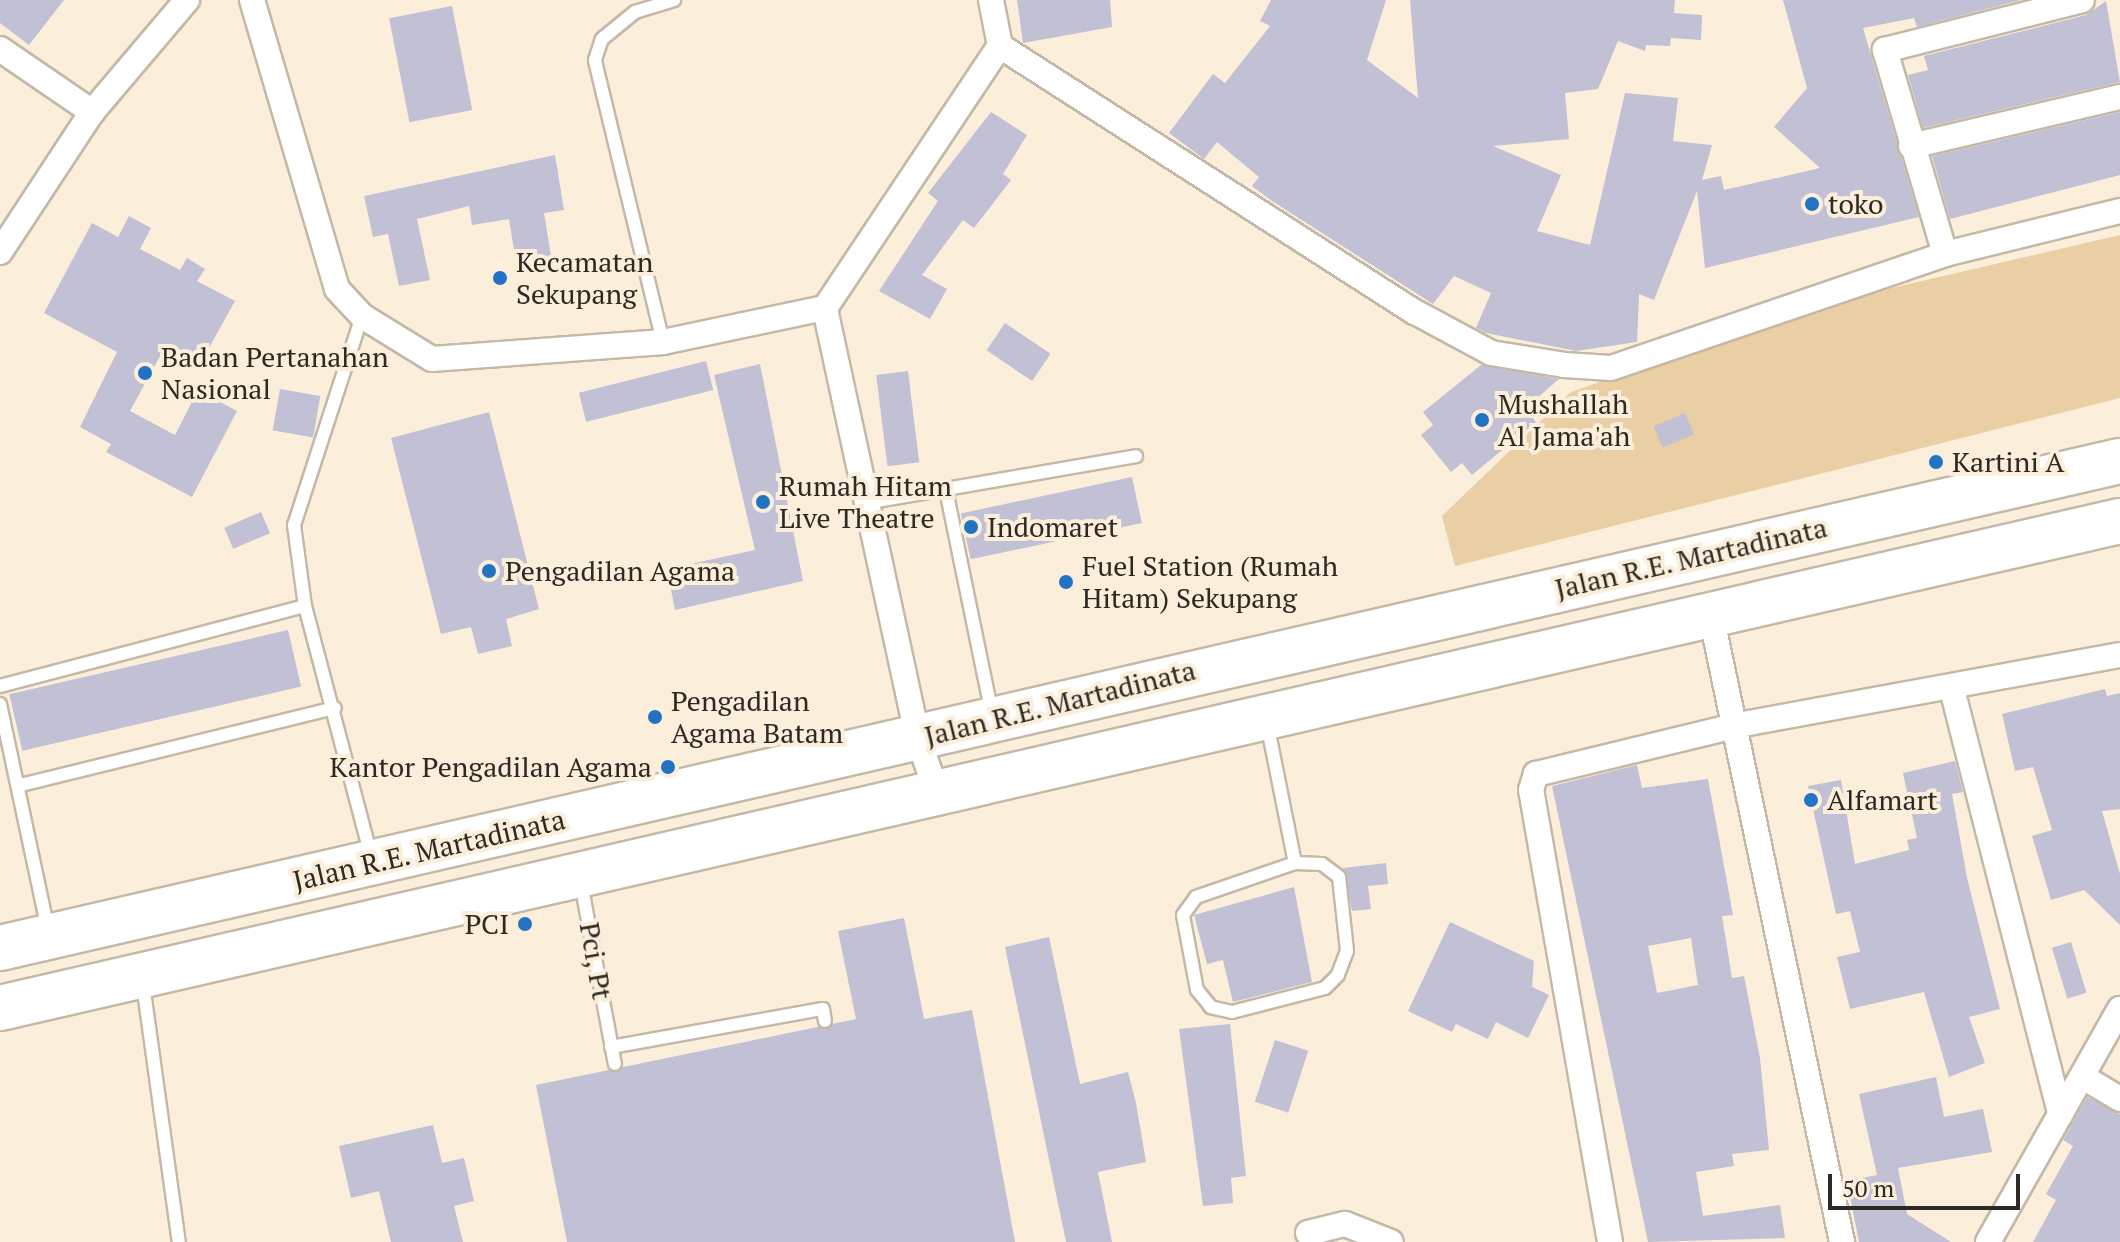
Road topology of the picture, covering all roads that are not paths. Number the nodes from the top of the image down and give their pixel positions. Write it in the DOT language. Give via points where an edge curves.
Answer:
graph roads {
  1 [pos="187,0"];
  2 [pos="252,0"];
  3 [pos="674,0"];
  4 [pos="991,0"];
  5 [pos="2082,0"];
  6 [pos="1000,46"];
  7 [pos="0,49"];
  8 [pos="2120,97"];
  9 [pos="92,112"];
  10 [pos="1911,146"];
  11 [pos="2120,211"];
  12 [pos="0,252"];
  13 [pos="1945,254"];
  14 [pos="825,308"];
  15 [pos="362,316"];
  16 [pos="663,342"];
  17 [pos="1136,456"];
  18 [pos="2120,461"];
  19 [pos="946,490"];
  20 [pos="871,502"];
  21 [pos="2120,521"];
  22 [pos="305,606"];
  23 [pos="1711,615"];
  24 [pos="2120,655"];
  25 [pos="0,686"];
  26 [pos="1952,689"];
  27 [pos="0,704"];
  28 [pos="335,708"];
  29 [pos="992,715"];
  30 [pos="1267,720"];
  31 [pos="1738,725"];
  32 [pos="918,739"];
  33 [pos="21,785"];
  34 [pos="938,795"];
  35 [pos="372,863"];
  36 [pos="1295,863"];
  37 [pos="580,876"];
  38 [pos="49,937"];
  39 [pos="0,948"];
  40 [pos="142,976"];
  41 [pos="0,1008"];
  42 [pos="2120,1009"];
  43 [pos="825,1021"];
  44 [pos="707,1031"];
  45 [pos="710,1045"];
  46 [pos="611,1047"];
  47 [pos="615,1064"];
  48 [pos="2083,1077"];
  49 [pos="2120,1099"];
  50 [pos="2060,1114"];
  51 [pos="1308,1233"];
  52 [pos="179,1242"];
  53 [pos="1391,1242"];
  54 [pos="1610,1242"];
  55 [pos="1842,1242"];
  56 [pos="1988,1242"];
  1 -- 9 [label="street"];
  2 -- 15 [label="street" via="337,289"];
  3 -- 16 [label="lane" via="635,12 602,39 595,60"];
  4 -- 6 [label="street"];
  5 -- 10 [label="street" via="1885,50"];
  6 -- 13 [label="street" via="1491,353 1611,368"];
  6 -- 14 [label="street"];
  7 -- 9 [label="street"];
  8 -- 10 [label="street"];
  9 -- 12 [label="street"];
  10 -- 13 [label="street"];
  11 -- 13 [label="street"];
  14 -- 16 [label="street"];
  14 -- 20 [label="street"];
  15 -- 16 [label="street" via="432,359"];
  15 -- 22 [label="lane" via="295,505"];
  17 -- 19 [label="lane"];
  18 -- 29 [label="highway, Jalan R.E. Martadinata"];
  19 -- 20 [label="lane"];
  19 -- 29 [label="lane"];
  20 -- 32 [label="street"];
  21 -- 23 [label="highway, Jalan R.E. Martadinata"];
  22 -- 25 [label="lane"];
  22 -- 28 [label="lane"];
  23 -- 30 [label="highway, Jalan R.E. Martadinata"];
  23 -- 31 [label="street"];
  24 -- 26 [label="street"];
  26 -- 31 [label="street"];
  26 -- 50 [label="street"];
  27 -- 33 [label="lane"];
  28 -- 33 [label="lane"];
  28 -- 35 [label="lane"];
  29 -- 32 [label="highway, Jalan R.E. Martadinata"];
  30 -- 34 [label="highway, Jalan R.E. Martadinata"];
  30 -- 36 [label="lane"];
  31 -- 54 [label="street" via="1550,766 1531,790"];
  31 -- 55 [label="street"];
  32 -- 34 [label="street"];
  32 -- 35 [label="highway, Jalan R.E. Martadinata"];
  33 -- 38 [label="lane"];
  34 -- 37 [label="highway, Jalan R.E. Martadinata"];
  35 -- 38 [label="highway, Jalan R.E. Martadinata"];
  36 -- 36 [label="lane" via="1205,894 1183,915 1197,990 1211,1007 1232,1012 1325,988 1338,975 1347,951 1339,877 1322,864"];
  37 -- 40 [label="highway, Jalan R.E. Martadinata"];
  37 -- 46 [label="lane, Pci, Pt"];
  38 -- 39 [label="highway, Jalan R.E. Martadinata"];
  40 -- 41 [label="highway, Jalan R.E. Martadinata"];
  40 -- 52 [label="lane"];
  42 -- 48 [label="street"];
  43 -- 44 [label="lane" via="823,1009"];
  44 -- 45 [label="lane"];
  44 -- 46 [label="lane"];
  46 -- 47 [label="lane, Pci, Pt"];
  48 -- 49 [label="street"];
  48 -- 50 [label="street"];
  50 -- 56 [label="street"];
  51 -- 53 [label="street" via="1345,1224"];
}
